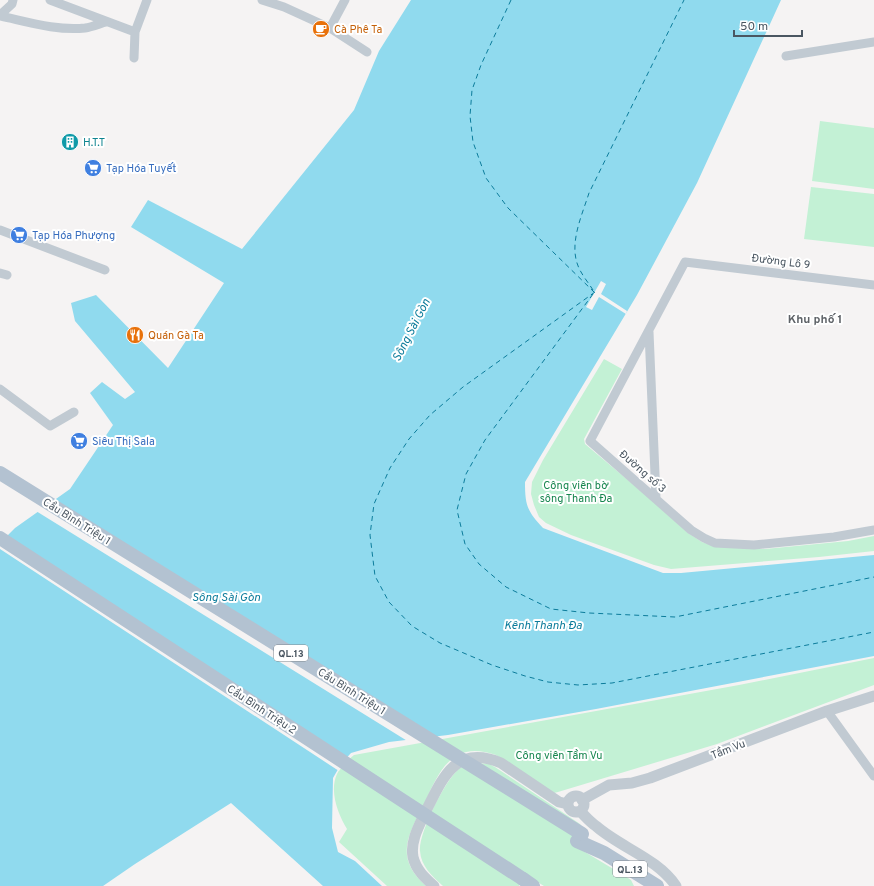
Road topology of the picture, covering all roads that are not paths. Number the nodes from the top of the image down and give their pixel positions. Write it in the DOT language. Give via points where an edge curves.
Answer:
graph roads {
  1 [pos="14,0"];
  2 [pos="50,0"];
  3 [pos="147,0"];
  4 [pos="262,0"];
  5 [pos="346,0"];
  6 [pos="286,4"];
  7 [pos="0,16"];
  8 [pos="106,22"];
  9 [pos="330,28"];
  10 [pos="135,32"];
  11 [pos="874,42"];
  12 [pos="366,52"];
  13 [pos="786,56"];
  14 [pos="134,58"];
  15 [pos="0,230"];
  16 [pos="685,262"];
  17 [pos="105,270"];
  18 [pos="874,285"];
  19 [pos="648,331"];
  20 [pos="0,389"];
  21 [pos="74,412"];
  22 [pos="0,473"];
  23 [pos="0,481"];
  24 [pos="656,498"];
  25 [pos="874,530"];
  26 [pos="0,538"];
  27 [pos="874,696"];
  28 [pos="826,711"];
  29 [pos="874,776"];
  30 [pos="581,805"];
  31 [pos="579,837"];
  32 [pos="528,883"];
  33 [pos="434,886"];
  34 [pos="657,886"];
  35 [pos="676,886"];
  1 -- 7 [label="street"];
  2 -- 8 [label="street"];
  3 -- 10 [label="street"];
  4 -- 6 [label="street"];
  5 -- 9 [label="street"];
  6 -- 9 [label="street"];
  7 -- 8 [label="street" via="73,28"];
  8 -- 10 [label="street"];
  9 -- 12 [label="street"];
  10 -- 14 [label="street"];
  11 -- 13 [label="street"];
  15 -- 17 [label="street"];
  16 -- 18 [label="street, Đường Lô 9"];
  16 -- 19 [label="street, Đường số 3"];
  19 -- 24 [label="street"];
  19 -- 24 [label="street, Đường số 3" via="590,441"];
  20 -- 21 [label="street" via="50,426"];
  22 -- 31 [label="main road, Cầu Bình Triệu 1 / QL.13, bridge"];
  23 -- 31 [label="main road, Cầu Bình Triệu 1 / QL.13"];
  24 -- 25 [label="street, Đường số 3" via="691,530 715,542 754,545"];
  26 -- 32 [label="main road, Cầu Bình Triệu 2, bridge"];
  27 -- 28 [label="street, Tầm Vu"];
  28 -- 29 [label="street"];
  28 -- 30 [label="street, Tầm Vu" via="650,778 609,785"];
  30 -- 33 [label="street" via="574,812 568,808 568,804 559,802 491,759 477,757 455,765 441,780 418,828 412,849 418,869"];
  30 -- 35 [label="street" via="596,827 654,865"];
  31 -- 34 [label="main road, QL.13"];
}
